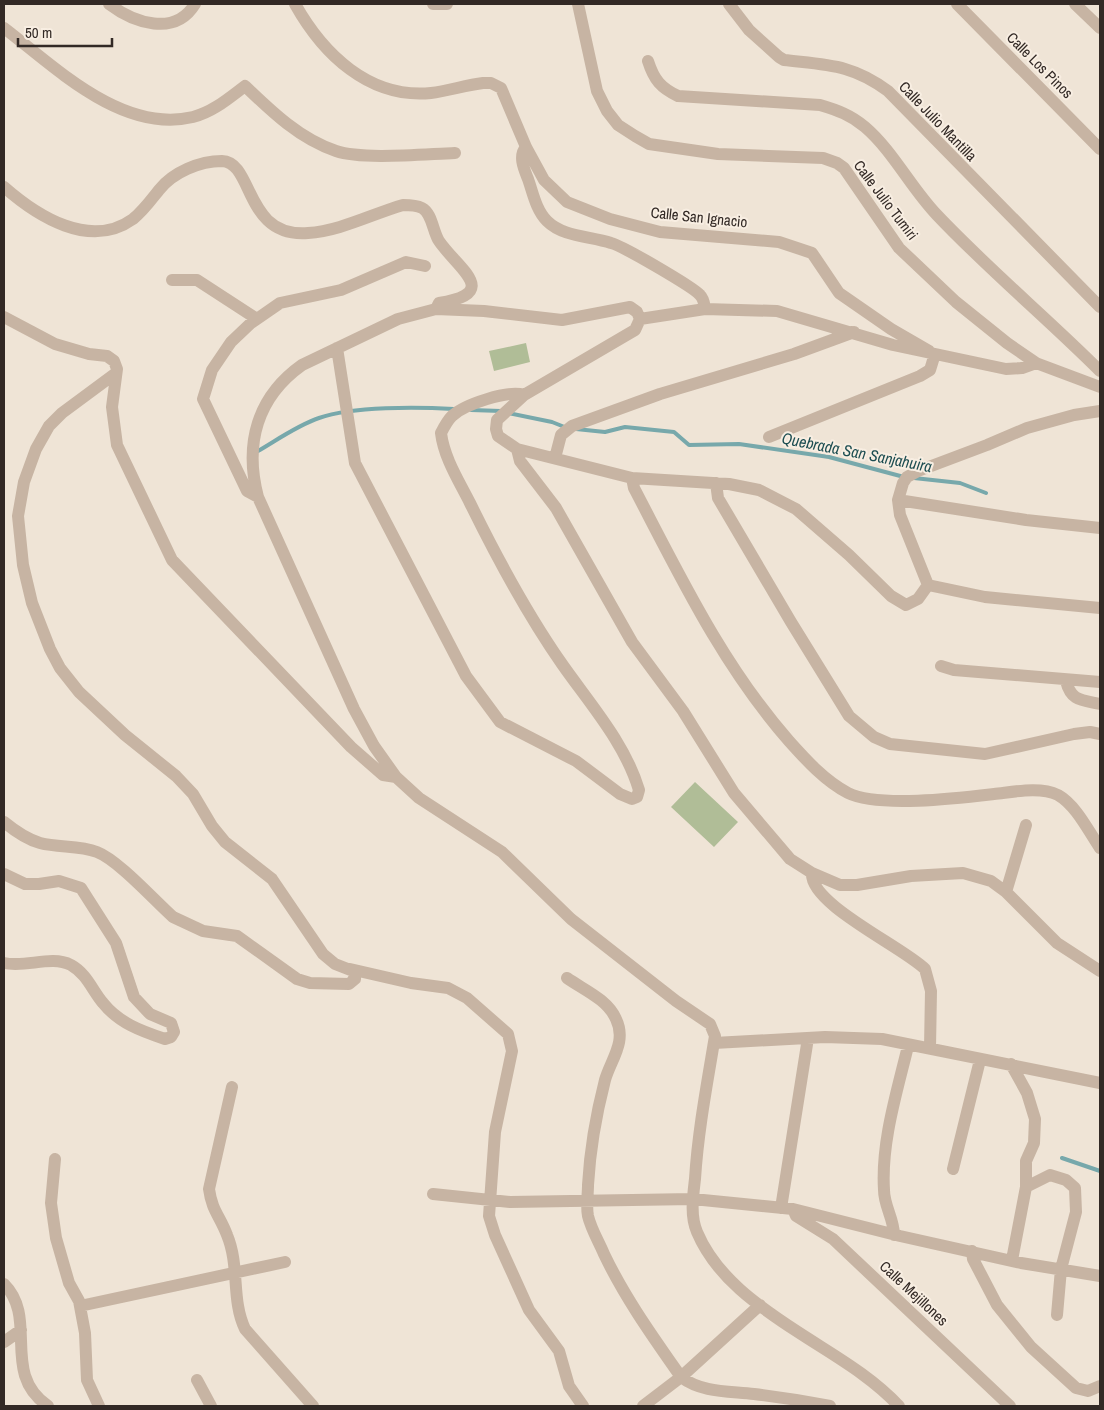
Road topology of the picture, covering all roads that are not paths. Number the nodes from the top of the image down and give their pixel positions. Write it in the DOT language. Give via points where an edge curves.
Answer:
graph roads {
  1 [pos="109,4"];
  2 [pos="205,4"];
  3 [pos="295,4"];
  4 [pos="433,4"];
  5 [pos="447,4"];
  6 [pos="578,4"];
  7 [pos="729,4"];
  8 [pos="957,4"];
  9 [pos="1078,5"];
  10 [pos="193,7"];
  11 [pos="4,28"];
  12 [pos="1100,28"];
  13 [pos="648,61"];
  14 [pos="526,147"];
  15 [pos="1100,149"];
  16 [pos="455,153"];
  17 [pos="4,187"];
  18 [pos="425,266"];
  19 [pos="172,280"];
  20 [pos="1100,307"];
  21 [pos="705,309"];
  22 [pos="436,310"];
  23 [pos="4,318"];
  24 [pos="257,319"];
  25 [pos="640,319"];
  26 [pos="854,332"];
  27 [pos="337,348"];
  28 [pos="929,351"];
  29 [pos="1036,363"];
  30 [pos="1100,371"];
  31 [pos="116,373"];
  32 [pos="1100,388"];
  33 [pos="524,395"];
  34 [pos="1100,412"];
  35 [pos="769,437"];
  36 [pos="517,449"];
  37 [pos="555,458"];
  38 [pos="632,478"];
  39 [pos="716,483"];
  40 [pos="258,497"];
  41 [pos="898,500"];
  42 [pos="1100,528"];
  43 [pos="928,585"];
  44 [pos="1100,608"];
  45 [pos="941,666"];
  46 [pos="1066,681"];
  47 [pos="1100,682"];
  48 [pos="1100,704"];
  49 [pos="1100,734"];
  50 [pos="396,777"];
  51 [pos="4,822"];
  52 [pos="1026,825"];
  53 [pos="1100,848"];
  54 [pos="812,873"];
  55 [pos="4,874"];
  56 [pos="1006,892"];
  57 [pos="4,963"];
  58 [pos="350,969"];
  59 [pos="1100,971"];
  60 [pos="567,978"];
  61 [pos="808,1038"];
  62 [pos="714,1043"];
  63 [pos="908,1046"];
  64 [pos="930,1048"];
  65 [pos="980,1060"];
  66 [pos="1011,1064"];
  67 [pos="1100,1083"];
  68 [pos="232,1087"];
  69 [pos="55,1159"];
  70 [pos="954,1169"];
  71 [pos="1026,1187"];
  72 [pos="433,1194"];
  73 [pos="693,1199"];
  74 [pos="491,1200"];
  75 [pos="588,1202"];
  76 [pos="787,1208"];
  77 [pos="894,1235"];
  78 [pos="972,1251"];
  79 [pos="1012,1260"];
  80 [pos="285,1262"];
  81 [pos="1061,1269"];
  82 [pos="235,1273"];
  83 [pos="1100,1276"];
  84 [pos="8,1289"];
  85 [pos="80,1306"];
  86 [pos="760,1306"];
  87 [pos="1057,1315"];
  88 [pos="21,1330"];
  89 [pos="4,1342"];
  90 [pos="681,1377"];
  91 [pos="197,1380"];
  92 [pos="1100,1386"];
  93 [pos="48,1406"];
  94 [pos="100,1406"];
  95 [pos="211,1406"];
  96 [pos="313,1406"];
  97 [pos="583,1406"];
  98 [pos="643,1406"];
  99 [pos="830,1406"];
  100 [pos="898,1406"];
  101 [pos="1010,1406"];
  1 -- 10 [label="street" via="132,19 162,25 176,22"];
  2 -- 10 [label="street" via="199,9"];
  3 -- 14 [label="street, Calle San Ignacio" via="332,54 347,69 370,83 418,93 483,83 501,88"];
  4 -- 5 [label="street"];
  6 -- 29 [label="street, Calle Julio Tumiri" via="597,91 618,125 649,144 718,154 823,158 837,163 844,168 899,248 963,308"];
  7 -- 20 [label="street, Calle Julio Mantilla" via="748,30 784,60 843,67 866,76 888,91"];
  8 -- 15 [label="street, Calle Los Pinos"];
  9 -- 12 [label="street"];
  11 -- 16 [label="street" via="86,92 128,112 174,120 194,117 214,109 245,86 277,118 336,152 373,155"];
  13 -- 30 [label="street" via="653,79 678,96 820,105 858,121 878,140 953,232"];
  14 -- 21 [label="street" via="522,154 525,170 535,200 548,222 577,236 612,243 642,258 696,291 704,301"];
  14 -- 28 [label="street, Calle San Ignacio" via="554,193 567,202 610,219 660,232 779,242 812,253 839,293"];
  17 -- 22 [label="street" via="38,213 82,231 106,230 133,219 173,178 206,162 226,161 234,165 240,170 258,211 279,228 294,232 325,231 403,205 423,208 440,242 468,275 472,286 462,299 439,303"];
  18 -- 24 [label="street" via="406,262 341,290 280,303"];
  19 -- 24 [label="street" via="198,280"];
  21 -- 25 [label="street"];
  21 -- 26 [label="street" via="776,311"];
  22 -- 25 [label="street" via="484,311 562,320 625,306 634,309"];
  22 -- 27 [label="street" via="398,318"];
  23 -- 31 [label="street" via="55,344 111,358 116,364"];
  24 -- 40 [label="street" via="230,342 212,370 203,399 247,492"];
  25 -- 33 [label="street" via="636,330"];
  26 -- 28 [label="street"];
  26 -- 37 [label="street" via="794,354 660,394 572,426 562,435"];
  27 -- 33 [label="street" via="355,463 466,676 500,722 576,761 620,794 632,799 637,797 639,790 621,750 535,622 446,456 441,433 454,415 503,394 516,392"];
  27 -- 40 [label="street" via="288,375 262,412 255,430 252,453"];
  28 -- 29 [label="street" via="1006,368 1022,368"];
  28 -- 35 [label="street" via="934,358 933,363 930,370 920,376"];
  29 -- 32 [label="street, Calle Julio Tumiri"];
  31 -- 50 [label="street" via="112,407 117,445 172,560 352,747 383,775"];
  31 -- 58 [label="street" via="56,418 44,434 29,466 20,499 19,532 27,584 38,621 54,658 74,686 125,735 185,785 225,842 272,879 323,954 335,964"];
  33 -- 36 [label="street" via="497,420 496,429 503,441"];
  34 -- 41 [label="street" via="1074,415 1027,428 918,470 903,483"];
  36 -- 37 [label="street"];
  36 -- 54 [label="street" via="520,461 556,508 632,642 683,711 734,792 790,859"];
  37 -- 38 [label="street"];
  38 -- 39 [label="street"];
  38 -- 53 [label="street" via="634,488 709,631 764,712 810,765 848,793 877,800 964,798 1035,790 1057,795"];
  39 -- 43 [label="street" via="759,490 796,509 849,554 891,596 906,605 918,599"];
  39 -- 49 [label="street" via="718,498 849,716 874,737 890,744 985,754 1090,732"];
  40 -- 50 [label="street" via="354,709"];
  41 -- 42 [label="street"];
  41 -- 43 [label="street" via="900,515"];
  43 -- 44 [label="street" via="985,597"];
  45 -- 46 [label="street"];
  46 -- 47 [label="street"];
  46 -- 48 [label="street" via="1074,698"];
  50 -- 62 [label="street" via="419,798 502,852 571,919 710,1024"];
  51 -- 58 [label="street" via="22,836 40,843 103,854 182,923 203,931 237,936 297,979 349,984 355,979"];
  52 -- 56 [label="street"];
  54 -- 56 [label="street" via="840,885 963,873 991,881"];
  54 -- 64 [label="street" via="814,884 830,903 925,969 931,991"];
  55 -- 57 [label="street" via="24,884 59,880 81,888 116,943 134,997 150,1014 171,1023 174,1032 165,1039 125,1023 102,1003 85,976 67,963 54,960 15,966"];
  56 -- 59 [label="street" via="1056,943"];
  58 -- 74 [label="street" via="448,988 467,998 508,1034 512,1051 495,1132"];
  60 -- 75 [label="street" via="604,1003 617,1020 620,1034 597,1111"];
  61 -- 62 [label="street"];
  61 -- 63 [label="street" via="874,1038"];
  61 -- 76 [label="street"];
  62 -- 73 [label="street" via="704,1094"];
  63 -- 64 [label="street"];
  63 -- 77 [label="street" via="886,1148 884,1192"];
  64 -- 65 [label="street"];
  65 -- 66 [label="street"];
  65 -- 70 [label="street"];
  66 -- 67 [label="street"];
  66 -- 71 [label="street" via="1027,1093 1035,1119 1034,1143 1026,1161"];
  68 -- 82 [label="street" via="209,1189 211,1204 227,1235"];
  69 -- 85 [label="street" via="51,1203 56,1238 69,1283"];
  71 -- 79 [label="street"];
  71 -- 81 [label="street" via="1050,1175 1066,1180 1075,1188 1076,1212"];
  72 -- 74 [label="street"];
  73 -- 75 [label="street"];
  73 -- 76 [label="street"];
  73 -- 86 [label="street" via="693,1221 704,1246 729,1280"];
  74 -- 75 [label="street"];
  74 -- 97 [label="street" via="489,1216 495,1235 529,1310 559,1351 569,1386"];
  75 -- 90 [label="street" via="588,1215 595,1235 619,1285"];
  76 -- 77 [label="street"];
  76 -- 101 [label="street, Calle Mejillones" via="848,1252 880,1286 917,1316"];
  77 -- 78 [label="street"];
  78 -- 79 [label="street"];
  78 -- 92 [label="street" via="973,1259 998,1305 1031,1347 1076,1388 1088,1391"];
  79 -- 81 [label="street"];
  80 -- 82 [label="street"];
  81 -- 83 [label="street"];
  81 -- 87 [label="street"];
  82 -- 85 [label="street"];
  82 -- 96 [label="street" via="238,1314 245,1330"];
  84 -- 88 [label="street" via="18,1308"];
  85 -- 94 [label="street" via="87,1380"];
  86 -- 90 [label="street"];
  86 -- 100 [label="street" via="857,1371 887,1393"];
  88 -- 89 [label="street"];
  88 -- 93 [label="street" via="24,1375 32,1391"];
  90 -- 98 [label="street"];
  90 -- 99 [label="street" via="706,1389"];
  91 -- 95 [label="street"];
}
